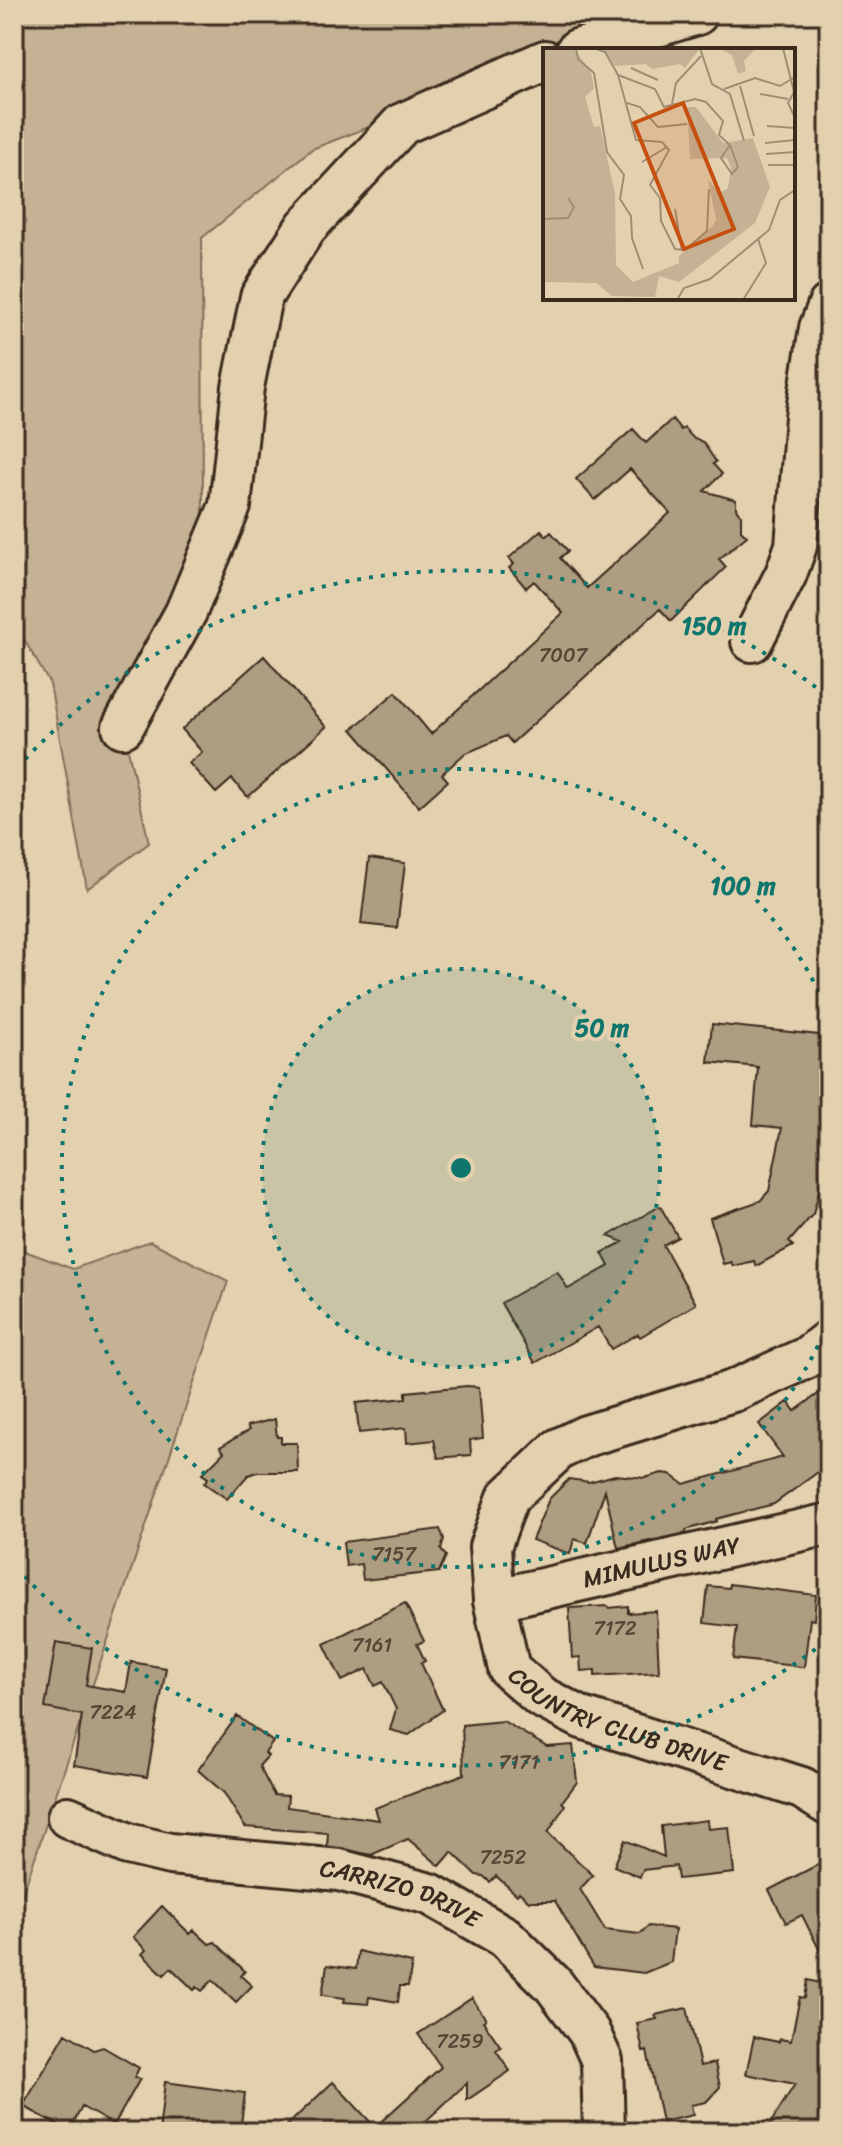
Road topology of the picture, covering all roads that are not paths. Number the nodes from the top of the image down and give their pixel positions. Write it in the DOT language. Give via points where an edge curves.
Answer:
graph roads {
  1 [pos="697,14"];
  2 [pos="584,48"];
  3 [pos="543,62"];
  4 [pos="829,305"];
  5 [pos="752,641"];
  6 [pos="123,727"];
  7 [pos="829,1340"];
  8 [pos="829,1524"];
  9 [pos="494,1600"];
  10 [pos="829,1805"];
  11 [pos="68,1817"];
  12 [pos="604,2132"];
  1 -- 2 [label="street"];
  3 -- 6 [label="street" via="402,124 306,227 261,297 243,387 230,506 186,612"];
  4 -- 5 [label="street" via="820,328 806,417 796,546"];
  7 -- 9 [label="street, COUNTRY CLUB DRIVE" via="806,1358 733,1391 559,1449 508,1497 490,1547"];
  8 -- 9 [label="street, MIMULUS WAY"];
  9 -- 10 [label="street, COUNTRY CLUB DRIVE" via="509,1669 541,1697 582,1718 802,1788"];
  11 -- 12 [label="street, CARRIZO DRIVE" via="128,1844 170,1854 339,1870 430,1894 505,1937 553,1984 589,2032 602,2061"];
}
